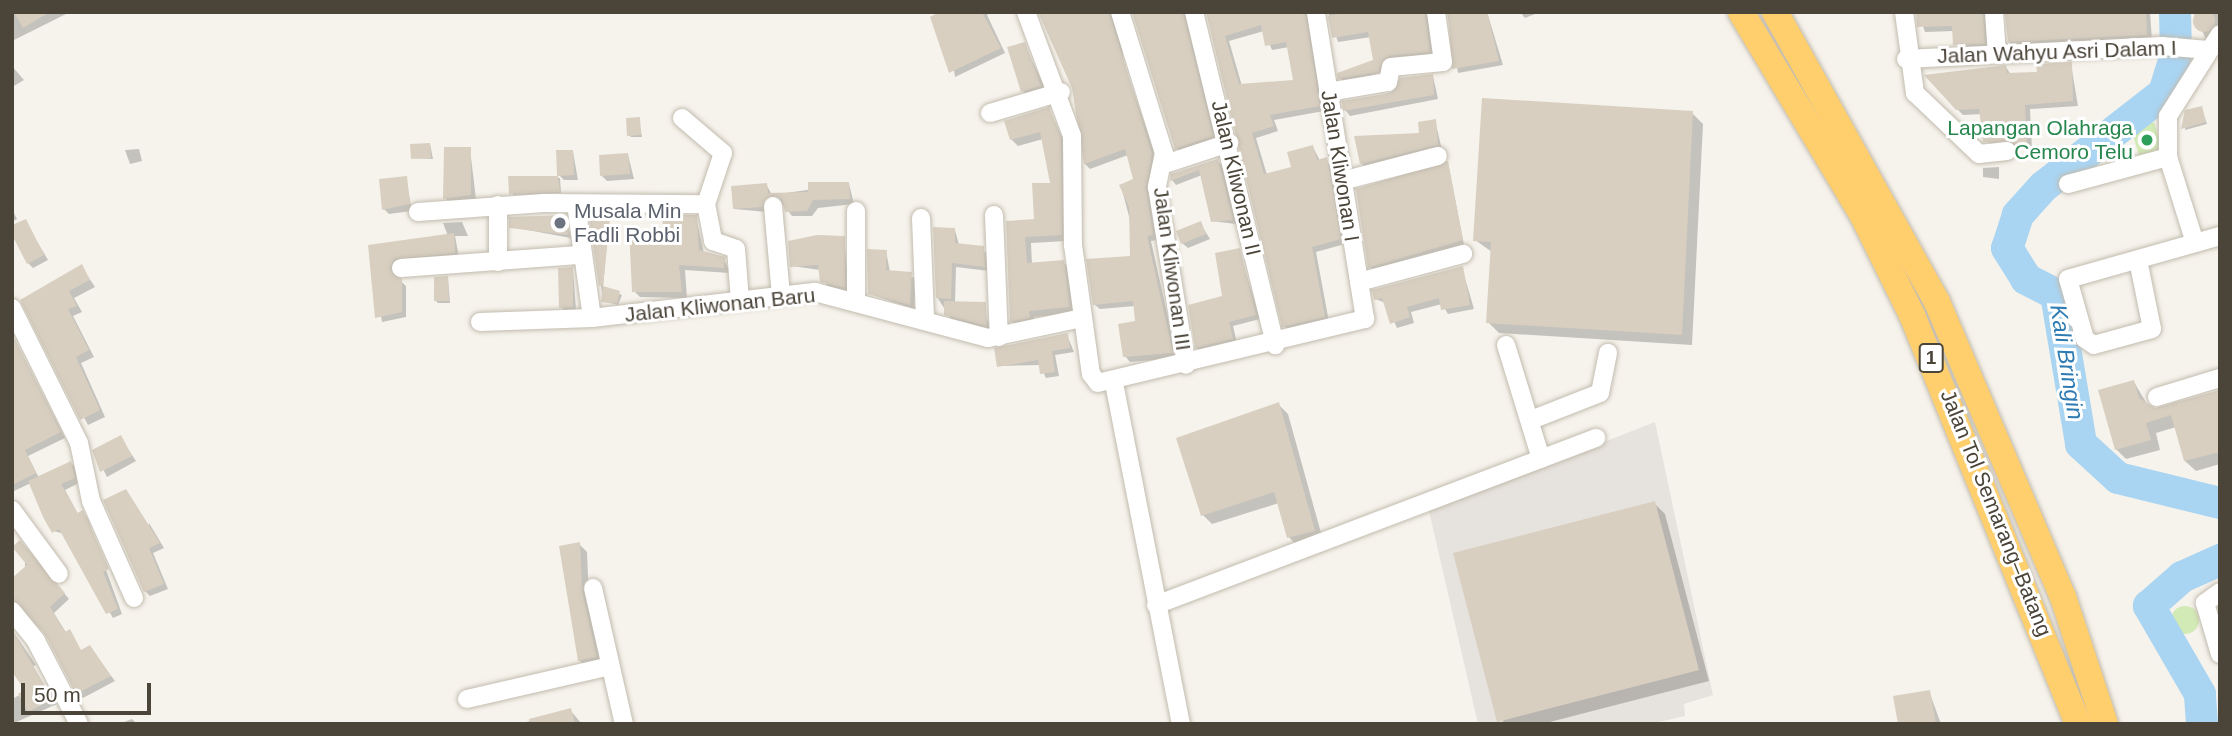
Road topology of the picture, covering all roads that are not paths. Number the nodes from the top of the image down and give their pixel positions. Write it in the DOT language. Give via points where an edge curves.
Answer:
graph roads {
  1 [pos="1026,12"];
  2 [pos="1121,12"];
  3 [pos="1194,12"];
  4 [pos="1436,12"];
  5 [pos="1741,12"];
  6 [pos="1775,12"];
  7 [pos="1904,12"];
  8 [pos="1994,12"];
  9 [pos="1321,13"];
  10 [pos="2220,34"];
  11 [pos="2208,50"];
  12 [pos="1997,51"];
  13 [pos="1906,59"];
  14 [pos="1061,92"];
  15 [pos="1328,92"];
  16 [pos="990,113"];
  17 [pos="682,118"];
  18 [pos="1229,143"];
  19 [pos="2007,151"];
  20 [pos="1438,156"];
  21 [pos="2168,157"];
  22 [pos="1162,165"];
  23 [pos="1342,181"];
  24 [pos="2068,184"];
  25 [pos="576,204"];
  26 [pos="706,204"];
  27 [pos="498,205"];
  28 [pos="773,206"];
  29 [pos="856,211"];
  30 [pos="418,212"];
  31 [pos="993,215"];
  32 [pos="922,218"];
  33 [pos="2220,236"];
  34 [pos="2195,243"];
  35 [pos="1462,254"];
  36 [pos="579,256"];
  37 [pos="2138,260"];
  38 [pos="498,262"];
  39 [pos="401,268"];
  40 [pos="1359,282"];
  41 [pos="781,296"];
  42 [pos="856,299"];
  43 [pos="740,301"];
  44 [pos="12,308"];
  45 [pos="925,317"];
  46 [pos="592,318"];
  47 [pos="1082,318"];
  48 [pos="480,322"];
  49 [pos="999,337"];
  50 [pos="1275,345"];
  51 [pos="1506,345"];
  52 [pos="1608,353"];
  53 [pos="1186,365"];
  54 [pos="2220,379"];
  55 [pos="1114,383"];
  56 [pos="2157,397"];
  57 [pos="1531,420"];
  58 [pos="1596,438"];
  59 [pos="1541,458"];
  60 [pos="12,510"];
  61 [pos="59,574"];
  62 [pos="593,588"];
  63 [pos="2220,593"];
  64 [pos="134,598"];
  65 [pos="1156,605"];
  66 [pos="12,611"];
  67 [pos="2220,654"];
  68 [pos="610,666"];
  69 [pos="467,699"];
  70 [pos="76,722"];
  71 [pos="624,724"];
  72 [pos="1181,724"];
  73 [pos="2078,724"];
  74 [pos="2105,724"];
  1 -- 14 [label="street"];
  2 -- 22 [label="street, Jalan Kliwonan III" via="1164,153"];
  3 -- 18 [label="street, Jalan Kliwonan II"];
  4 -- 15 [label="street" via="1443,62 1391,67 1388,82"];
  5 -- 73 [label="highway, Jalan Tol Semarang–Batang / 1" via="1863,216 1912,315 1996,509"];
  6 -- 74 [label="highway, Jalan Tol Semarang–Batang / 1" via="1937,302 2063,597"];
  7 -- 13 [label="street"];
  8 -- 12 [label="street"];
  9 -- 15 [label="street, Jalan Kliwonan I"];
  10 -- 11 [label="street"];
  11 -- 12 [label="street, Jalan Wahyu Asri Dalam I" via="2162,46"];
  11 -- 21 [label="street" via="2170,107"];
  12 -- 13 [label="street, Jalan Wahyu Asri Dalam I"];
  13 -- 19 [label="street" via="1916,93 1979,153"];
  14 -- 16 [label="street"];
  14 -- 47 [label="street" via="1077,170 1073,245"];
  15 -- 23 [label="street, Jalan Kliwonan I"];
  17 -- 26 [label="street" via="723,153"];
  18 -- 22 [label="street"];
  18 -- 50 [label="street, Jalan Kliwonan II"];
  20 -- 23 [label="street"];
  21 -- 24 [label="street"];
  21 -- 34 [label="street"];
  22 -- 53 [label="street, Jalan Kliwonan III" via="1157,187"];
  23 -- 40 [label="street, Jalan Kliwonan I"];
  25 -- 26 [label="street"];
  25 -- 27 [label="street"];
  25 -- 36 [label="street"];
  26 -- 43 [label="street" via="713,241 736,249"];
  27 -- 30 [label="street"];
  27 -- 38 [label="street"];
  28 -- 41 [label="street"];
  29 -- 42 [label="street"];
  31 -- 49 [label="street"];
  32 -- 45 [label="street"];
  33 -- 34 [label="street"];
  34 -- 37 [label="street"];
  35 -- 40 [label="street"];
  36 -- 38 [label="street"];
  36 -- 46 [label="street"];
  37 -- 37 [label="street" via="2152,329 2094,345 2080,326 2068,279"];
  38 -- 39 [label="street"];
  40 -- 50 [label="street, Jalan Kliwonan I" via="1365,319"];
  41 -- 42 [label="street, Jalan Kliwonan Baru" via="815,292"];
  41 -- 43 [label="street, Jalan Kliwonan Baru"];
  42 -- 45 [label="street, Jalan Kliwonan Baru"];
  43 -- 46 [label="street, Jalan Kliwonan Baru"];
  44 -- 64 [label="street" via="79,443 91,501"];
  45 -- 49 [label="street, Jalan Kliwonan Baru" via="968,336"];
  46 -- 48 [label="street, Jalan Kliwonan Baru"];
  47 -- 49 [label="street, Jalan Kliwonan Baru"];
  47 -- 55 [label="street" via="1091,374 1095,382"];
  50 -- 53 [label="street"];
  51 -- 57 [label="street"];
  52 -- 57 [label="street" via="1600,393"];
  53 -- 55 [label="street"];
  54 -- 56 [label="street"];
  55 -- 65 [label="street"];
  57 -- 59 [label="street"];
  58 -- 59 [label="street"];
  59 -- 65 [label="street"];
  60 -- 61 [label="street"];
  62 -- 68 [label="street"];
  63 -- 67 [label="street" via="2205,603"];
  65 -- 72 [label="street"];
  66 -- 70 [label="street" via="36,641"];
  68 -- 69 [label="street"];
  68 -- 71 [label="street"];
}
